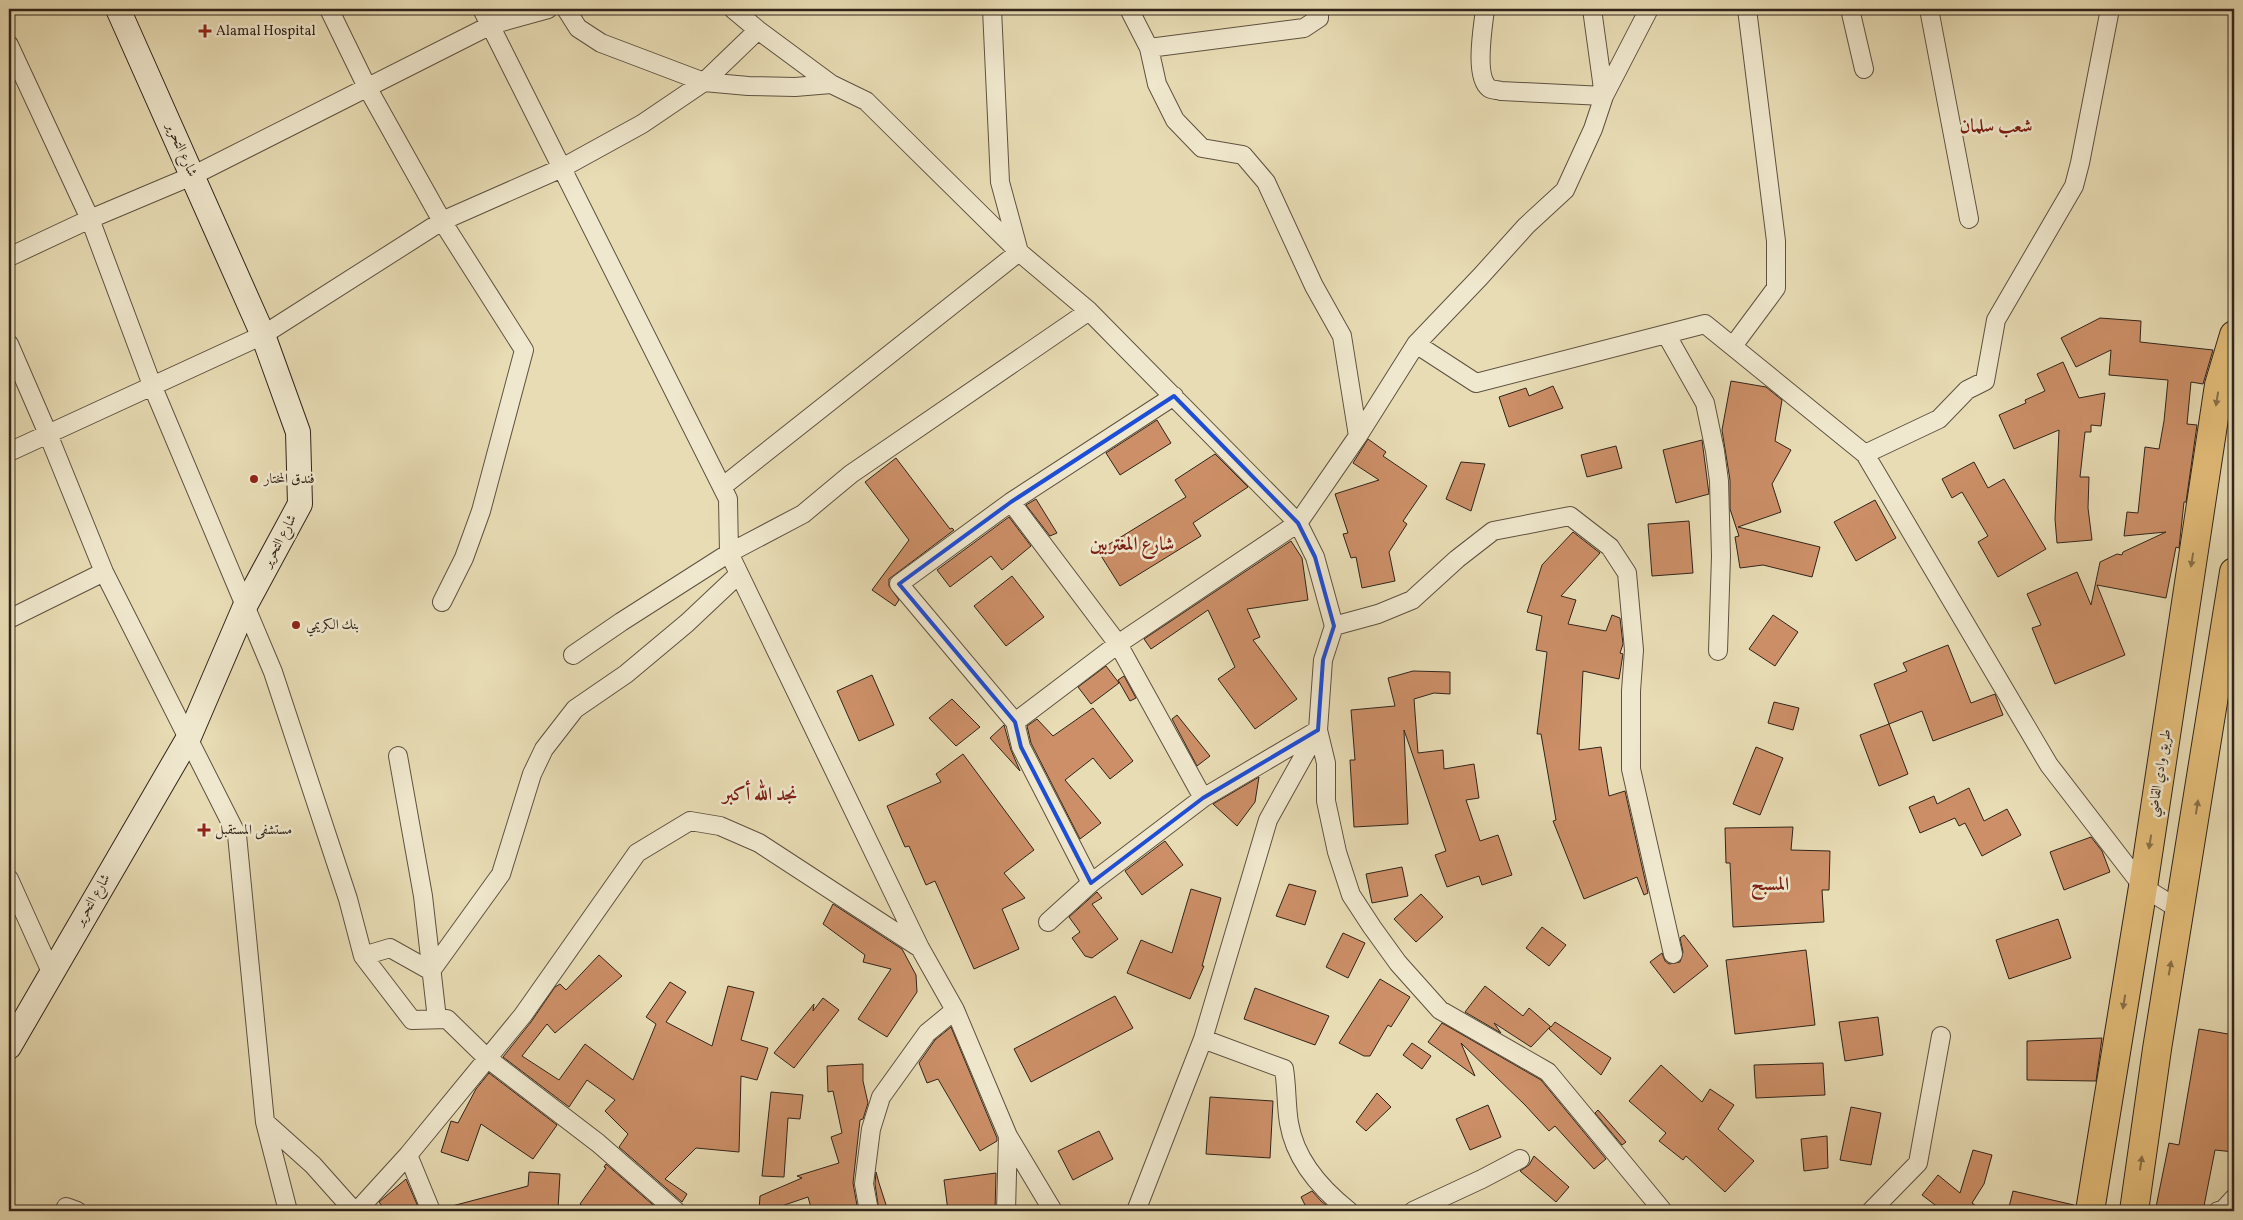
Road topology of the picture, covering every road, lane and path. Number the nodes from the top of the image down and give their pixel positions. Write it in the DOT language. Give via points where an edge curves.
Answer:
graph roads {
  1 [pos="118,9"];
  2 [pos="329,9"];
  3 [pos="482,9"];
  4 [pos="548,9"];
  5 [pos="566,9"];
  6 [pos="733,9"];
  7 [pos="992,9"];
  8 [pos="1129,9"];
  9 [pos="1319,9"];
  10 [pos="1484,9"];
  11 [pos="1592,9"];
  12 [pos="1649,9"];
  13 [pos="1747,9"];
  14 [pos="1850,9"];
  15 [pos="1929,9"];
  16 [pos="2110,9"];
  17 [pos="491,25"];
  18 [pos="758,30"];
  19 [pos="9,45"];
  20 [pos="1149,48"];
  21 [pos="1864,69"];
  22 [pos="704,82"];
  23 [pos="831,84"];
  24 [pos="367,87"];
  25 [pos="1604,96"];
  26 [pos="562,168"];
  27 [pos="192,176"];
  28 [pos="90,219"];
  29 [pos="1969,219"];
  30 [pos="442,221"];
  31 [pos="1019,252"];
  32 [pos="9,257"];
  33 [pos="1089,311"];
  34 [pos="1666,334"];
  35 [pos="263,335"];
  36 [pos="2234,335"];
  37 [pos="9,344"];
  38 [pos="1416,344"];
  39 [pos="1733,346"];
  40 [pos="152,386"];
  41 [pos="1174,396"];
  42 [pos="48,434"];
  43 [pos="1358,436"];
  44 [pos="9,452"];
  45 [pos="1865,454"];
  46 [pos="722,487"];
  47 [pos="1011,502"];
  48 [pos="1298,523"];
  49 [pos="729,553"];
  50 [pos="104,572"];
  51 [pos="2234,572"];
  52 [pos="739,574"];
  53 [pos="442,602"];
  54 [pos="246,604"];
  55 [pos="9,619"];
  56 [pos="1334,626"];
  57 [pos="1118,644"];
  58 [pos="1718,651"];
  59 [pos="2228,652"];
  60 [pos="574,655"];
  61 [pos="1015,722"];
  62 [pos="1318,730"];
  63 [pos="189,737"];
  64 [pos="398,756"];
  65 [pos="1203,798"];
  66 [pos="9,879"];
  67 [pos="1091,883"];
  68 [pos="2143,887"];
  69 [pos="2180,910"];
  70 [pos="1048,922"];
  71 [pos="920,948"];
  72 [pos="1672,954"];
  73 [pos="363,956"];
  74 [pos="430,971"];
  75 [pos="51,972"];
  76 [pos="955,1010"];
  77 [pos="437,1019"];
  78 [pos="1941,1036"];
  79 [pos="1203,1039"];
  80 [pos="9,1048"];
  81 [pos="487,1058"];
  82 [pos="265,1122"];
  83 [pos="1008,1136"];
  84 [pos="408,1155"];
  85 [pos="1520,1158"];
  86 [pos="2234,1198"];
  87 [pos="288,1211"];
  88 [pos="356,1211"];
  89 [pos="431,1211"];
  90 [pos="676,1211"];
  91 [pos="869,1211"];
  92 [pos="1006,1211"];
  93 [pos="1053,1211"];
  94 [pos="1136,1211"];
  95 [pos="1349,1211"];
  96 [pos="1413,1211"];
  97 [pos="1664,1211"];
  98 [pos="1871,1211"];
  99 [pos="2090,1211"];
  100 [pos="2134,1211"];
  101 [pos="2218,1211"];
  1 -- 27 [label="main road, شارع التحرير"];
  2 -- 24 [label="street"];
  3 -- 17 [label="street"];
  4 -- 17 [label="street"];
  5 -- 22 [label="street" via="578,28 601,43"];
  6 -- 18 [label="street"];
  7 -- 31 [label="street" via="1000,182"];
  8 -- 20 [label="street"];
  9 -- 20 [label="street" via="1319,18 1304,28"];
  10 -- 25 [label="street" via="1480,68 1483,80 1490,88"];
  11 -- 25 [label="street"];
  12 -- 25 [label="street"];
  13 -- 39 [label="street" via="1776,240 1776,288"];
  14 -- 21 [label="street"];
  15 -- 29 [label="street"];
  16 -- 45 [label="street" via="2074,186 1996,320 1985,381 1967,390 1939,419"];
  17 -- 24 [label="street"];
  17 -- 26 [label="street"];
  18 -- 22 [label="street"];
  18 -- 23 [label="street"];
  19 -- 28 [label="street"];
  20 -- 43 [label="street" via="1157,84 1175,120 1202,148 1243,155 1266,182 1314,286 1342,336"];
  22 -- 23 [label="street" via="795,87"];
  22 -- 26 [label="street" via="642,124"];
  23 -- 31 [label="street" via="866,101"];
  24 -- 27 [label="street"];
  24 -- 30 [label="street"];
  25 -- 38 [label="street" via="1565,190 1526,226"];
  26 -- 30 [label="street"];
  26 -- 46 [label="street"];
  27 -- 28 [label="street"];
  27 -- 35 [label="main road, شارع التحرير"];
  28 -- 32 [label="street"];
  28 -- 40 [label="street"];
  30 -- 35 [label="street"];
  30 -- 53 [label="street" via="524,350 481,511 464,558"];
  31 -- 33 [label="street"];
  31 -- 46 [label="street"];
  33 -- 41 [label="street"];
  33 -- 49 [label="street" via="851,474 803,514"];
  34 -- 38 [label="street" via="1476,383"];
  34 -- 39 [label="street" via="1705,324"];
  34 -- 58 [label="street" via="1705,403 1714,451 1722,556"];
  35 -- 40 [label="street"];
  35 -- 54 [label="main road, شارع التحرير" via="298,432 300,504"];
  36 -- 68 [label="main road, طريق وادي القاضي, one-way" via="2219,385"];
  37 -- 42 [label="street"];
  38 -- 43 [label="street"];
  39 -- 45 [label="street"];
  40 -- 42 [label="street"];
  40 -- 54 [label="street"];
  41 -- 47 [label="street"];
  41 -- 48 [label="street"];
  42 -- 44 [label="street"];
  42 -- 50 [label="street"];
  43 -- 48 [label="street"];
  45 -- 68 [label="street" via="2049,764"];
  46 -- 49 [label="street" via="728,498"];
  47 -- 57 [label="street"];
  47 -- 61 [label="street" via="899,584"];
  48 -- 56 [label="street" via="1315,557"];
  48 -- 57 [label="street"];
  49 -- 52 [label="street"];
  49 -- 60 [label="street"];
  50 -- 55 [label="street"];
  50 -- 63 [label="street"];
  51 -- 59 [label="main road"];
  52 -- 71 [label="street"];
  52 -- 74 [label="street" via="626,674 576,709 544,749 532,774 501,874"];
  54 -- 63 [label="main road, شارع التحرير"];
  54 -- 73 [label="street" via="273,672 348,899"];
  56 -- 62 [label="street" via="1323,660"];
  56 -- 72 [label="street" via="1378,614 1412,600 1456,559 1493,531 1570,516 1610,547 1627,572 1634,650 1630,691 1631,769"];
  57 -- 61 [label="street"];
  57 -- 65 [label="street"];
  69 -- 59 [label="main road, one-way"];
  61 -- 67 [label="street" via="1021,747"];
  62 -- 65 [label="street"];
  62 -- 79 [label="street" via="1268,820"];
  62 -- 97 [label="street" via="1326,763 1326,801 1337,852 1352,895 1372,927 1398,963 1440,1010 1548,1072"];
  63 -- 75 [label="main road, شارع التحرير"];
  63 -- 82 [label="street" via="238,835"];
  64 -- 74 [label="street" via="423,896"];
  65 -- 67 [label="street"];
  66 -- 75 [label="street"];
  67 -- 70 [label="street"];
  68 -- 69 [label="street"];
  68 -- 99 [label="main road, طريق وادي القاضي, one-way"];
  100 -- 69 [label="main road, one-way"];
  71 -- 76 [label="street"];
  71 -- 81 [label="street" via="759,843 720,826 690,821 636,853 523,1015"];
  73 -- 74 [label="street" via="390,948"];
  73 -- 77 [label="street" via="412,1020"];
  74 -- 77 [label="street"];
  75 -- 80 [label="main road, شارع التحرير"];
  76 -- 83 [label="street"];
  76 -- 91 [label="street" via="927,1033 881,1097 871,1129 864,1184"];
  77 -- 81 [label="street" via="447,1019"];
  78 -- 98 [label="street" via="1918,1163"];
  79 -- 94 [label="street"];
  79 -- 95 [label="street" via="1284,1069 1289,1123 1295,1146 1309,1171"];
  81 -- 84 [label="street"];
  81 -- 90 [label="street" via="598,1143"];
  82 -- 87 [label="street"];
  82 -- 88 [label="street" via="313,1165"];
  83 -- 92 [label="street"];
  83 -- 93 [label="street"];
  84 -- 88 [label="street"];
  84 -- 89 [label="street"];
  85 -- 96 [label="street"];
  86 -- 101 [label="street"];
}
